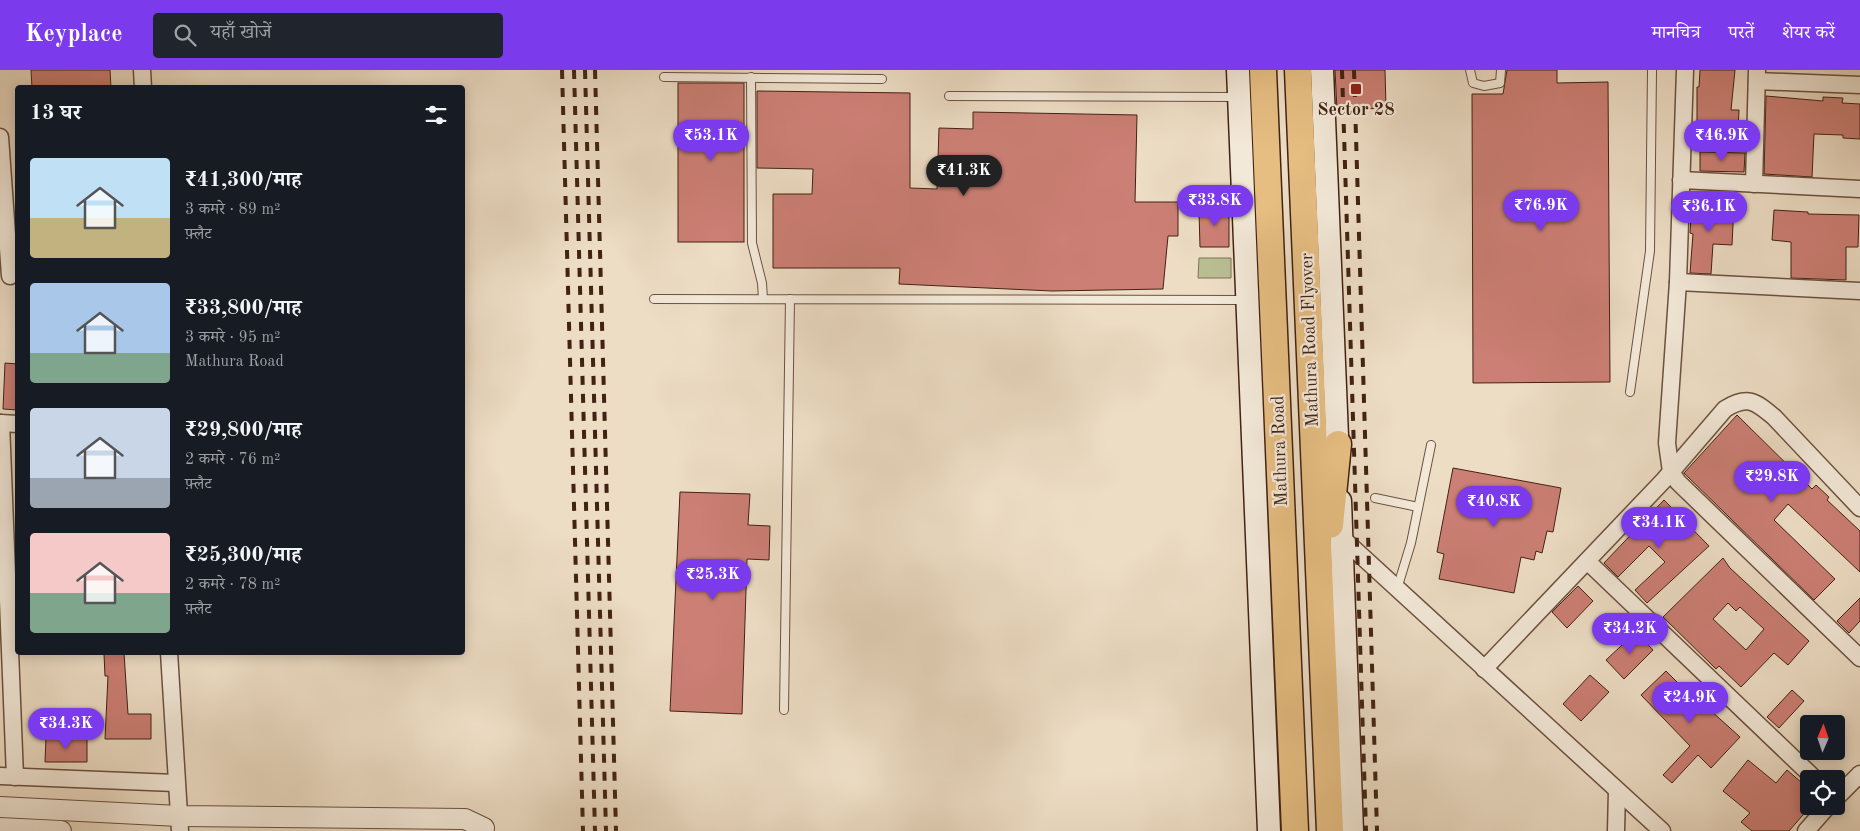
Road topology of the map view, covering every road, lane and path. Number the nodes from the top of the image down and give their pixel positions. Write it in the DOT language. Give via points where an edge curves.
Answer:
graph roads {
  1 [pos="142,70"];
  2 [pos="1238,70"];
  3 [pos="1263,70"];
  4 [pos="1298,70"];
  5 [pos="1322,70"];
  6 [pos="1470,70"];
  7 [pos="1501,70"];
  8 [pos="1652,70"];
  9 [pos="1685,70"];
  10 [pos="1757,76"];
  11 [pos="664,77"];
  12 [pos="751,78"];
  13 [pos="882,79"];
  14 [pos="143,85"];
  15 [pos="1860,85"];
  16 [pos="949,96"];
  17 [pos="1239,97"];
  18 [pos="0,137"];
  19 [pos="1681,180"];
  20 [pos="1754,184"];
  21 [pos="1860,189"];
  22 [pos="9,276"];
  23 [pos="1678,282"];
  24 [pos="1860,291"];
  25 [pos="654,299"];
  26 [pos="763,299"];
  27 [pos="790,299"];
  28 [pos="1247,300"];
  29 [pos="1630,392"];
  30 [pos="0,423"];
  31 [pos="15,424"];
  32 [pos="1338,444"];
  33 [pos="1431,445"];
  34 [pos="1671,472"];
  35 [pos="1375,498"];
  36 [pos="1418,506"];
  37 [pos="1860,508"];
  38 [pos="1342,538"];
  39 [pos="1587,561"];
  40 [pos="1397,589"];
  41 [pos="1320,610"];
  42 [pos="169,655"];
  43 [pos="1860,658"];
  44 [pos="1484,669"];
  45 [pos="784,710"];
  46 [pos="1806,770"];
  47 [pos="1860,774"];
  48 [pos="7,777"];
  49 [pos="175,783"];
  50 [pos="1845,789"];
  51 [pos="1618,791"];
  52 [pos="0,807"];
  53 [pos="1820,815"];
  54 [pos="179,824"];
  55 [pos="0,828"];
  56 [pos="52,831"];
  57 [pos="473,831"];
  58 [pos="1269,831"];
  59 [pos="1295,831"];
  60 [pos="1330,831"];
  61 [pos="1352,831"];
  62 [pos="1616,831"];
  63 [pos="1662,831"];
  64 [pos="1806,831"];
  1 -- 14 [label="street"];
  2 -- 17 [label="main road"];
  3 -- 59 [label="highway, Mathura Road"];
  4 -- 41 [label="highway, Mathura Road Flyover"];
  5 -- 32 [label="main road"];
  6 -- 7 [label="lane" via="1473,83 1484,86 1500,83"];
  8 -- 29 [label="lane" via="1650,251"];
  9 -- 19 [label="street"];
  10 -- 15 [label="street"];
  10 -- 20 [label="street"];
  11 -- 12 [label="lane"];
  12 -- 13 [label="lane"];
  12 -- 26 [label="lane" via="752,243"];
  16 -- 17 [label="lane"];
  17 -- 28 [label="main road"];
  18 -- 22 [label="street"];
  19 -- 20 [label="street"];
  19 -- 23 [label="street"];
  20 -- 21 [label="street"];
  23 -- 24 [label="street"];
  23 -- 34 [label="street" via="1667,443"];
  25 -- 26 [label="lane"];
  26 -- 27 [label="lane"];
  27 -- 28 [label="lane"];
  27 -- 45 [label="lane"];
  28 -- 58 [label="main road"];
  30 -- 31 [label="street"];
  30 -- 48 [label="street"];
  32 -- 38 [label="main road"];
  32 -- 41 [label="highway"];
  33 -- 36 [label="lane"];
  34 -- 37 [label="street" via="1725,409 1736,402 1748,400 1759,404 1774,417"];
  34 -- 39 [label="street"];
  34 -- 43 [label="street"];
  35 -- 36 [label="lane"];
  36 -- 40 [label="lane"];
  38 -- 40 [label="street"];
  38 -- 61 [label="main road"];
  39 -- 44 [label="street"];
  39 -- 46 [label="street"];
  40 -- 44 [label="street"];
  41 -- 60 [label="highway"];
  42 -- 49 [label="street"];
  44 -- 51 [label="street"];
  47 -- 50 [label="street"];
  48 -- 49 [label="street"];
  49 -- 54 [label="street"];
  51 -- 62 [label="street"];
  51 -- 63 [label="street"];
  52 -- 54 [label="street"];
  53 -- 64 [label="street"];
  54 -- 57 [label="street" via="465,818 484,828"];
  55 -- 56 [label="street"];
}
